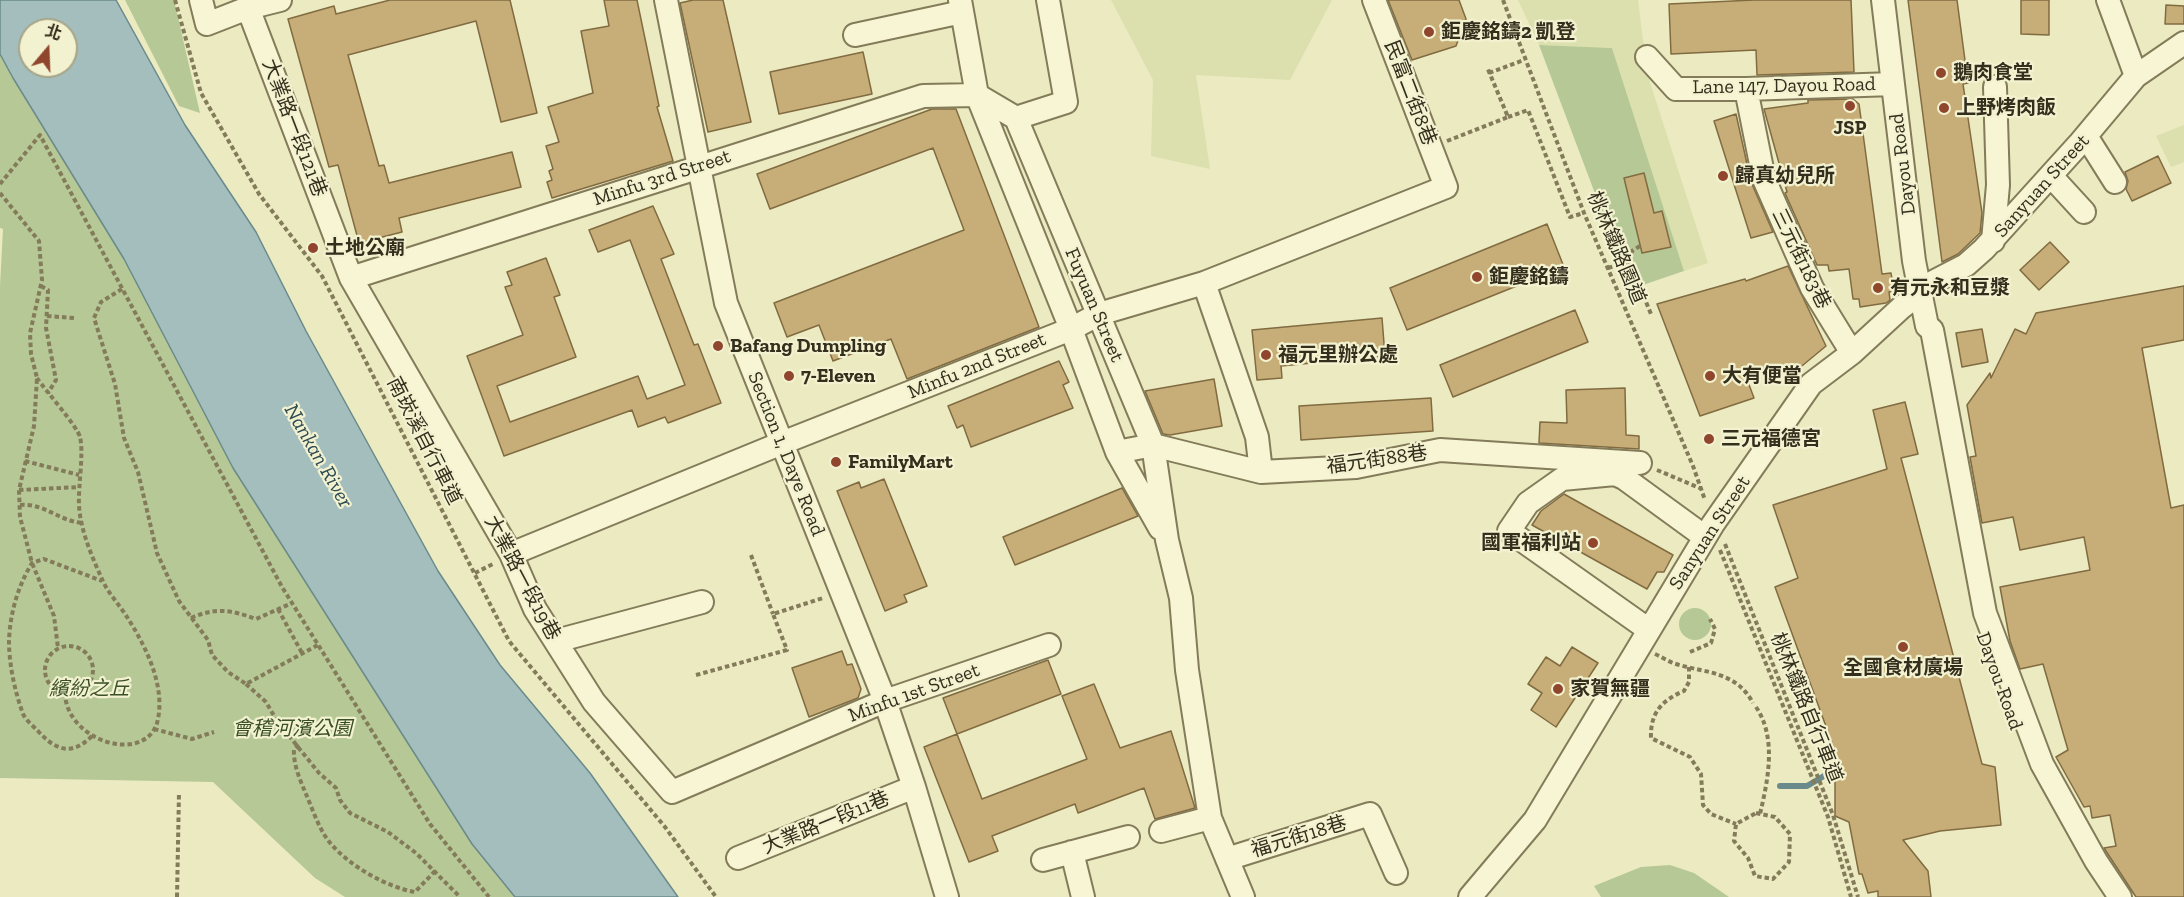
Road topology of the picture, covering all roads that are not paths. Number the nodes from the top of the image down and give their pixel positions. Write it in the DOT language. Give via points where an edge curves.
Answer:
graph roads {
  1 [pos="201,0"];
  2 [pos="280,0"];
  3 [pos="666,0"];
  4 [pos="1048,0"];
  5 [pos="1374,0"];
  6 [pos="1883,0"];
  7 [pos="2108,0"];
  8 [pos="961,6"];
  9 [pos="248,8"];
  10 [pos="855,35"];
  11 [pos="2184,43"];
  12 [pos="1647,57"];
  13 [pos="2136,76"];
  14 [pos="1893,84"];
  15 [pos="1995,87"];
  16 [pos="1746,89"];
  17 [pos="977,95"];
  18 [pos="1016,118"];
  19 [pos="2086,136"];
  20 [pos="698,166"];
  21 [pos="2051,176"];
  22 [pos="2115,182"];
  23 [pos="1446,187"];
  24 [pos="2085,212"];
  25 [pos="1993,241"];
  26 [pos="351,278"];
  27 [pos="1204,283"];
  28 [pos="1920,293"];
  29 [pos="1099,314"];
  30 [pos="1071,329"];
  31 [pos="1852,353"];
  32 [pos="1947,435"];
  33 [pos="782,443"];
  34 [pos="1152,445"];
  35 [pos="1117,452"];
  36 [pos="1640,463"];
  37 [pos="1615,468"];
  38 [pos="1261,472"];
  39 [pos="1715,538"];
  40 [pos="1167,540"];
  41 [pos="511,555"];
  42 [pos="702,602"];
  43 [pos="1649,640"];
  44 [pos="556,641"];
  45 [pos="1049,645"];
  46 [pos="885,701"];
  47 [pos="782,746"];
  48 [pos="914,787"];
  49 [pos="1210,818"];
  50 [pos="1161,831"];
  51 [pos="1128,837"];
  52 [pos="1072,852"];
  53 [pos="738,858"];
  54 [pos="1227,859"];
  55 [pos="1043,860"];
  56 [pos="1396,873"];
  57 [pos="947,897"];
  58 [pos="1083,897"];
  59 [pos="1243,897"];
  60 [pos="1470,897"];
  61 [pos="2106,897"];
  62 [pos="2120,897"];
  1 -- 9 [label="street" via="207,24"];
  2 -- 9 [label="street"];
  3 -- 20 [label="street, Section 1, Daye Road"];
  4 -- 18 [label="street" via="1066,102"];
  5 -- 23 [label="street, 民富二街8巷"];
  6 -- 14 [label="street, Dayou Road"];
  7 -- 13 [label="street"];
  8 -- 10 [label="street"];
  8 -- 17 [label="street, Fuyuan Street"];
  9 -- 26 [label="street, 大業路一段121巷"];
  11 -- 13 [label="street, Sanyuan Street"];
  12 -- 16 [label="street, Lane 147, Dayou Road" via="1676,89"];
  13 -- 19 [label="street, Sanyuan Street"];
  14 -- 16 [label="street, Lane 147, Dayou Road"];
  14 -- 28 [label="street, Dayou Road"];
  15 -- 25 [label="street" via="1998,185"];
  16 -- 31 [label="street, 三元街183巷" via="1764,179 1812,288"];
  17 -- 18 [label="street"];
  17 -- 20 [label="street, Minfu 3rd Street" via="923,96"];
  17 -- 30 [label="street, Fuyuan Street"];
  18 -- 29 [label="street, Fuyuan Street"];
  19 -- 21 [label="street, Sanyuan Street"];
  19 -- 22 [label="street"];
  20 -- 26 [label="street, Minfu 3rd Street"];
  20 -- 33 [label="street, Section 1, Daye Road" via="726,303"];
  21 -- 24 [label="street"];
  21 -- 25 [label="street, Sanyuan Street"];
  23 -- 27 [label="street, Minfu 2nd Street"];
  25 -- 28 [label="street, Sanyuan Street" via="1966,265"];
  26 -- 41 [label="street, 大業路一段19巷"];
  27 -- 29 [label="street, Minfu 2nd Street"];
  27 -- 38 [label="street" via="1257,437"];
  28 -- 31 [label="street, Sanyuan Street"];
  28 -- 32 [label="street, Dayou Road" via="1927,326 1923,331"];
  29 -- 30 [label="street, Minfu 2nd Street"];
  29 -- 34 [label="street, Fuyuan Street"];
  30 -- 33 [label="street, Minfu 2nd Street"];
  30 -- 35 [label="street, Fuyuan Street"];
  31 -- 39 [label="street, Sanyuan Street" via="1811,384"];
  32 -- 61 [label="street, Dayou Road" via="1975,615 2031,769"];
  32 -- 62 [label="street, Dayou Road" via="1989,623 2042,764"];
  33 -- 41 [label="street, Minfu 2nd Street"];
  33 -- 46 [label="street, Section 1, Daye Road"];
  34 -- 35 [label="street, 福元街88巷"];
  34 -- 38 [label="street, 福元街88巷"];
  34 -- 40 [label="street, Fuyuan Street"];
  35 -- 40 [label="street, Fuyuan Street"];
  36 -- 37 [label="street, 福元街88巷"];
  37 -- 38 [label="street, 福元街88巷" via="1440,450 1356,467"];
  37 -- 39 [label="street" via="1624,478"];
  37 -- 43 [label="street" via="1562,479 1528,503 1509,531"];
  39 -- 43 [label="street, Sanyuan Street"];
  40 -- 49 [label="street, Fuyuan Street" via="1181,598"];
  41 -- 44 [label="street, 大業路一段19巷" via="535,609"];
  42 -- 44 [label="street"];
  43 -- 60 [label="street, Sanyuan Street" via="1535,820"];
  44 -- 47 [label="street, 大業路一段19巷" via="594,702 672,792"];
  45 -- 46 [label="street, Minfu 1st Street"];
  46 -- 47 [label="street, Minfu 1st Street"];
  46 -- 48 [label="street, Section 1, Daye Road"];
  48 -- 53 [label="street, 大業路一段11巷"];
  48 -- 57 [label="street, Section 1, Daye Road"];
  49 -- 50 [label="street"];
  49 -- 54 [label="street, Fuyuan Street"];
  51 -- 52 [label="street"];
  52 -- 55 [label="street"];
  52 -- 58 [label="street"];
  54 -- 56 [label="street, 福元街18巷" via="1370,814"];
  54 -- 59 [label="street, Fuyuan Street"];
}
